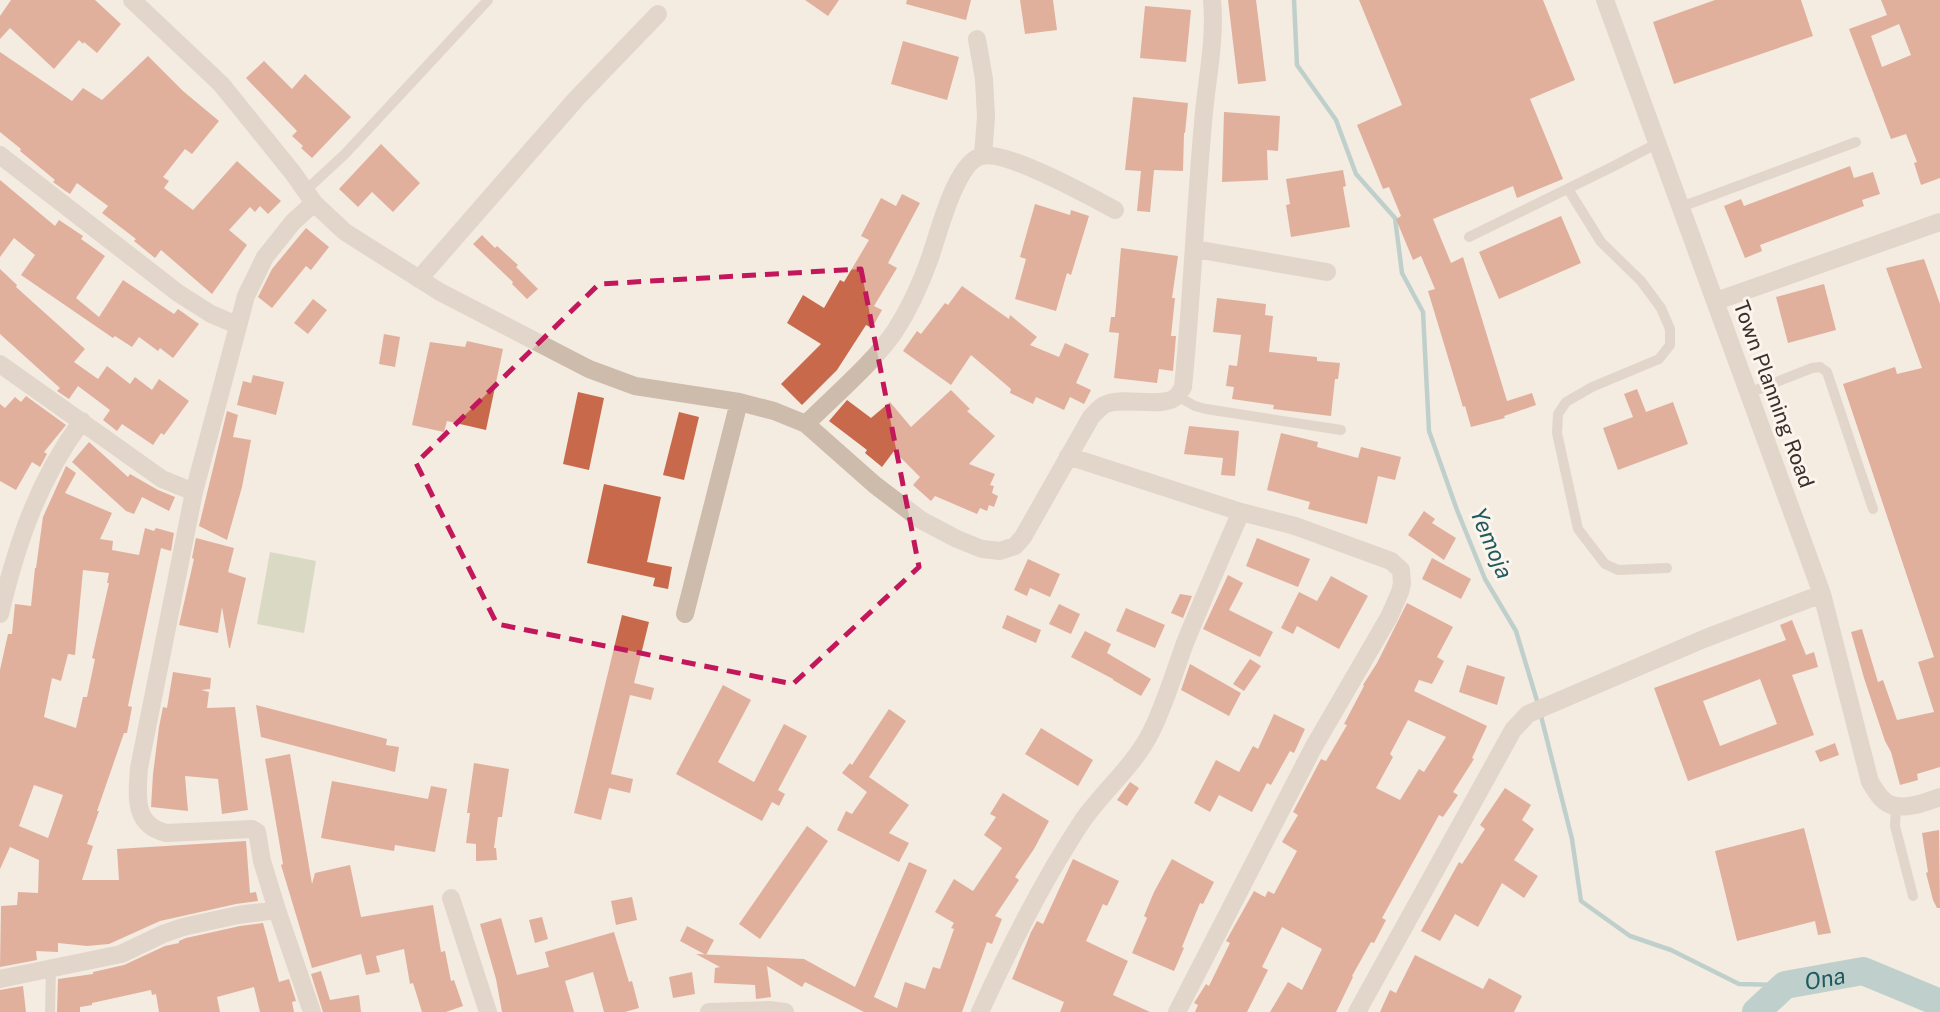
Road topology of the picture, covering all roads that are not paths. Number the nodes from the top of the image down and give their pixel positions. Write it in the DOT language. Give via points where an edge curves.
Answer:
graph roads {
  1 [pos="132,0"];
  2 [pos="488,0"];
  3 [pos="1212,0"];
  4 [pos="1605,0"];
  5 [pos="658,14"];
  6 [pos="977,39"];
  7 [pos="1856,142"];
  8 [pos="1658,143"];
  9 [pos="0,155"];
  10 [pos="983,155"];
  11 [pos="1568,189"];
  12 [pos="310,197"];
  13 [pos="1681,206"];
  14 [pos="1115,210"];
  15 [pos="1940,222"];
  16 [pos="1469,237"];
  17 [pos="1195,249"];
  18 [pos="1327,272"];
  19 [pos="419,279"];
  20 [pos="1716,301"];
  21 [pos="237,325"];
  22 [pos="0,364"];
  23 [pos="1749,393"];
  24 [pos="1177,396"];
  25 [pos="739,402"];
  26 [pos="82,421"];
  27 [pos="806,424"];
  28 [pos="1341,430"];
  29 [pos="1068,456"];
  30 [pos="194,492"];
  31 [pos="1873,509"];
  32 [pos="1241,512"];
  33 [pos="1667,568"];
  34 [pos="1822,594"];
  35 [pos="0,614"];
  36 [pos="685,614"];
  37 [pos="1940,797"];
  38 [pos="1892,805"];
  39 [pos="1913,896"];
  40 [pos="451,898"];
  41 [pos="277,910"];
  42 [pos="51,968"];
  43 [pos="0,979"];
  44 [pos="50,1012"];
  45 [pos="312,1012"];
  46 [pos="488,1012"];
  47 [pos="711,1012"];
  48 [pos="785,1012"];
  49 [pos="980,1012"];
  50 [pos="1177,1012"];
  51 [pos="1357,1012"];
  1 -- 12 [label="street" via="221,84"];
  2 -- 12 [label="lane"];
  3 -- 17 [label="street" via="1214,27"];
  4 -- 8 [label="street, Town Planning Road"];
  5 -- 19 [label="street" via="577,98"];
  6 -- 10 [label="street" via="986,117"];
  7 -- 13 [label="lane"];
  8 -- 11 [label="lane"];
  8 -- 13 [label="street, Town Planning Road"];
  9 -- 21 [label="street" via="178,293"];
  10 -- 14 [label="street" via="1051,176"];
  10 -- 27 [label="street" via="972,161 947,203 930,258 894,332"];
  11 -- 16 [label="lane"];
  11 -- 33 [label="lane" via="1601,242 1661,308 1670,329 1670,345 1659,359 1592,387 1566,402 1558,414 1557,433 1578,529 1605,564 1618,570"];
  12 -- 19 [label="street" via="345,232"];
  12 -- 21 [label="street" via="253,277"];
  13 -- 20 [label="street, Town Planning Road"];
  15 -- 20 [label="street"];
  17 -- 18 [label="street"];
  17 -- 24 [label="street" via="1183,387"];
  19 -- 25 [label="street" via="589,369 635,386"];
  20 -- 23 [label="street, Town Planning Road"];
  21 -- 30 [label="street"];
  22 -- 26 [label="street"];
  23 -- 31 [label="lane" via="1812,368 1827,372"];
  23 -- 34 [label="street, Town Planning Road"];
  24 -- 28 [label="lane" via="1206,409"];
  24 -- 29 [label="street" via="1171,401 1101,406"];
  25 -- 27 [label="street"];
  25 -- 36 [label="street"];
  26 -- 30 [label="street" via="162,479"];
  26 -- 35 [label="street" via="37,496"];
  27 -- 29 [label="street" via="921,520 982,549 1015,547"];
  29 -- 32 [label="street"];
  30 -- 41 [label="street" via="139,768 140,811 154,830 166,833 257,832"];
  32 -- 49 [label="street" via="1150,733 1050,872"];
  32 -- 50 [label="street" via="1391,561 1401,570 1402,583 1389,617 1307,759"];
  34 -- 38 [label="street, Town Planning Road" via="1870,782"];
  34 -- 51 [label="street" via="1539,708 1518,723"];
  37 -- 38 [label="street"];
  38 -- 39 [label="lane"];
  40 -- 46 [label="street"];
  41 -- 42 [label="street" via="183,927 121,954"];
  41 -- 45 [label="street"];
  42 -- 43 [label="street"];
  42 -- 44 [label="lane"];
  47 -- 48 [label="street"];
}
